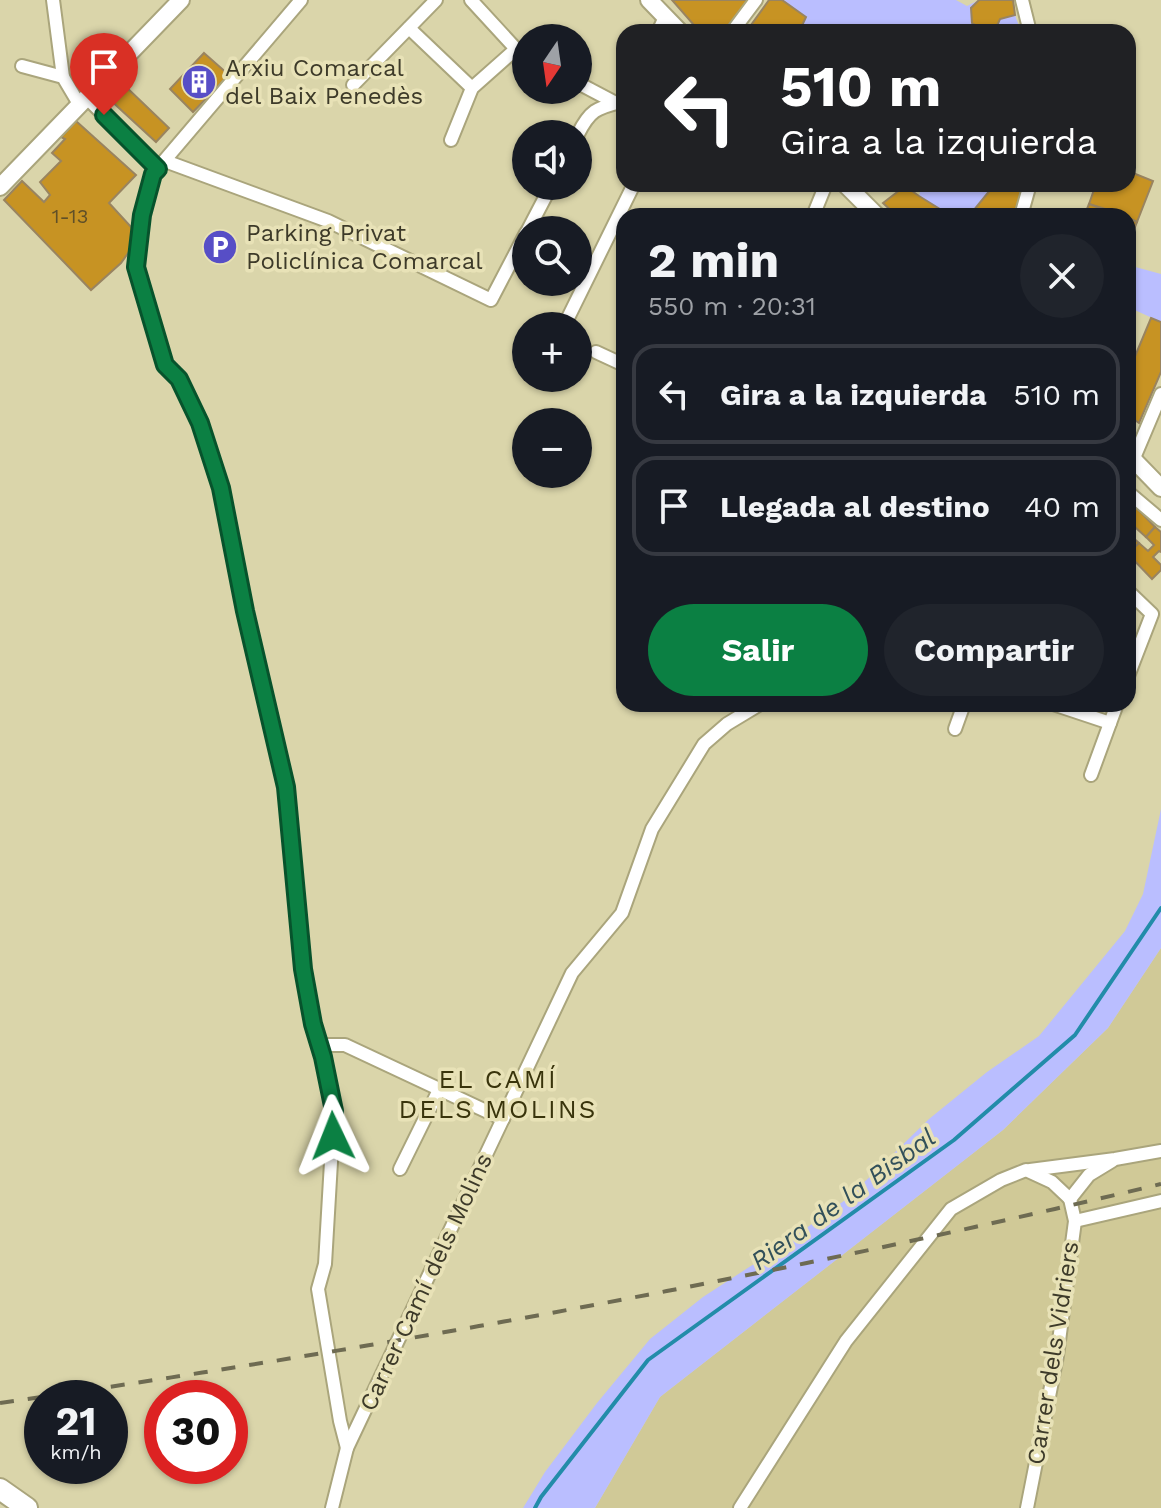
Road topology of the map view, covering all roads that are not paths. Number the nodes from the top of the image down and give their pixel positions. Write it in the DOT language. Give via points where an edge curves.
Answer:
graph roads {
  1 [pos="53,0"];
  2 [pos="181,0"];
  3 [pos="301,0"];
  4 [pos="436,0"];
  5 [pos="471,0"];
  6 [pos="649,0"];
  7 [pos="756,0"];
  8 [pos="1022,0"];
  9 [pos="662,24"];
  10 [pos="738,24"];
  11 [pos="1028,24"];
  12 [pos="409,28"];
  13 [pos="512,42"];
  14 [pos="512,58"];
  15 [pos="22,66"];
  16 [pos="63,77"];
  17 [pos="353,85"];
  18 [pos="472,88"];
  19 [pos="592,89"];
  20 [pos="82,101"];
  21 [pos="616,101"];
  22 [pos="616,103"];
  23 [pos="585,120"];
  24 [pos="451,140"];
  25 [pos="162,165"];
  26 [pos="0,187"];
  27 [pos="853,192"];
  28 [pos="869,208"];
  29 [pos="616,221"];
  30 [pos="512,260"];
  31 [pos="571,312"];
  32 [pos="596,352"];
  33 [pos="616,361"];
  34 [pos="1161,394"];
  35 [pos="1136,446"];
  36 [pos="1136,461"];
  37 [pos="1161,488"];
  38 [pos="1136,499"];
  39 [pos="1161,520"];
  40 [pos="1136,599"];
  41 [pos="1136,655"];
  42 [pos="747,712"];
  43 [pos="961,712"];
  44 [pos="1077,712"];
  45 [pos="1114,712"];
  46 [pos="1110,723"];
  47 [pos="955,729"];
  48 [pos="1091,775"];
  49 [pos="319,1045"];
  50 [pos="439,1090"];
  51 [pos="503,1119"];
  52 [pos="1161,1151"];
  53 [pos="1115,1159"];
  54 [pos="400,1169"];
  55 [pos="1026,1170"];
  56 [pos="1070,1199"];
  57 [pos="1161,1201"];
  58 [pos="1075,1221"];
  59 [pos="347,1448"];
  60 [pos="0,1489"];
  61 [pos="27,1508"];
  62 [pos="332,1508"];
  63 [pos="740,1508"];
  64 [pos="1027,1508"];
  1 -- 16 [label="street"];
  2 -- 20 [label="street"];
  3 -- 25 [label="street"];
  4 -- 12 [label="street"];
  5 -- 13 [label="street"];
  6 -- 9 [label="street"];
  7 -- 10 [label="street"];
  8 -- 11 [label="street"];
  12 -- 17 [label="street"];
  12 -- 18 [label="street"];
  14 -- 18 [label="street"];
  15 -- 16 [label="street"];
  16 -- 20 [label="street"];
  18 -- 24 [label="street"];
  19 -- 21 [label="street"];
  20 -- 25 [label="street"];
  20 -- 26 [label="street"];
  22 -- 23 [label="street"];
  25 -- 30 [label="street" via="328,221 491,300"];
  25 -- 49 [label="street" via="153,174 142,215 136,267 165,365 179,379 200,423 221,488 286,787 303,969"];
  27 -- 28 [label="street"];
  29 -- 31 [label="street"];
  32 -- 33 [label="street"];
  34 -- 35 [label="street"];
  36 -- 37 [label="street"];
  38 -- 39 [label="street"];
  40 -- 41 [label="street" via="1152,614"];
  42 -- 51 [label="street, Carrer Camí dels Molins" via="704,744 652,829 622,913 572,973"];
  43 -- 47 [label="street"];
  44 -- 46 [label="street"];
  45 -- 46 [label="street"];
  46 -- 48 [label="street"];
  49 -- 50 [label="street" via="345,1045"];
  49 -- 59 [label="street" via="334,1111 325,1264 318,1289"];
  50 -- 51 [label="street"];
  50 -- 54 [label="street"];
  51 -- 59 [label="street, Carrer Camí dels Molins"];
  52 -- 53 [label="street"];
  53 -- 55 [label="street"];
  53 -- 56 [label="street" via="1089,1175"];
  55 -- 56 [label="street" via="1052,1182"];
  55 -- 63 [label="street" via="951,1209 846,1341"];
  56 -- 58 [label="street, Carrer dels Vidriers"];
  57 -- 58 [label="street"];
  58 -- 64 [label="street, Carrer dels Vidriers" via="1057,1356"];
  59 -- 62 [label="street, Carrer Camí dels Molins"];
  60 -- 61 [label="highway"];
}
